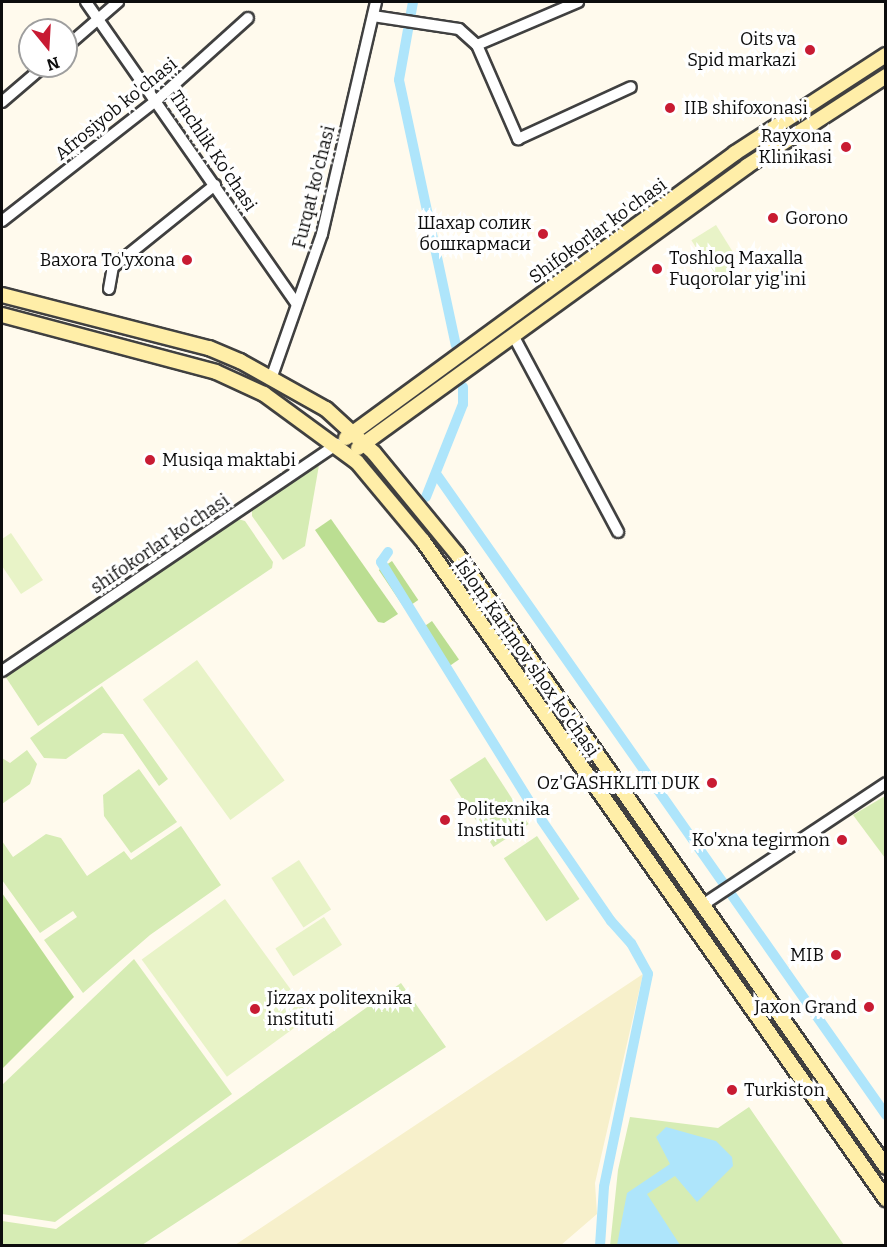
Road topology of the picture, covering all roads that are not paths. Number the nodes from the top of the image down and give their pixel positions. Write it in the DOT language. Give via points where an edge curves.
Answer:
graph roads {
  1 [pos="86,2"];
  2 [pos="118,2"];
  3 [pos="376,2"];
  4 [pos="578,2"];
  5 [pos="373,16"];
  6 [pos="248,18"];
  7 [pos="99,19"];
  8 [pos="78,37"];
  9 [pos="477,45"];
  10 [pos="885,55"];
  11 [pos="885,76"];
  12 [pos="30,78"];
  13 [pos="631,87"];
  14 [pos="158,99"];
  15 [pos="2,102"];
  16 [pos="215,185"];
  17 [pos="2,221"];
  18 [pos="109,289"];
  19 [pos="2,295"];
  20 [pos="297,304"];
  21 [pos="2,315"];
  22 [pos="514,337"];
  23 [pos="272,376"];
  24 [pos="354,433"];
  25 [pos="337,444"];
  26 [pos="364,444"];
  27 [pos="349,455"];
  28 [pos="618,532"];
  29 [pos="2,670"];
  30 [pos="885,783"];
  31 [pos="701,906"];
  32 [pos="885,1167"];
  33 [pos="885,1198"];
  1 -- 7 [label="street, Tinchlik Ko'chasi"];
  2 -- 7 [label="street"];
  3 -- 5 [label="street, Furqat ko'chasi"];
  4 -- 9 [label="street"];
  5 -- 9 [label="street" via="459,29"];
  5 -- 20 [label="street, Furqat ko'chasi" via="322,234"];
  6 -- 14 [label="street, Afrosiyob ko'chasi"];
  7 -- 8 [label="street"];
  7 -- 14 [label="street, Tinchlik Ko'chasi"];
  9 -- 13 [label="street" via="518,139"];
  10 -- 24 [label="main road, Shifokorlar ko'chasi" via="735,153"];
  11 -- 22 [label="main road, Shifokorlar ko'chasi" via="747,166"];
  12 -- 15 [label="street"];
  14 -- 16 [label="street, Tinchlik Ko'chasi"];
  14 -- 17 [label="street, Afrosiyob ko'chasi"];
  16 -- 18 [label="street" via="113,267"];
  16 -- 20 [label="street, Tinchlik Ko'chasi"];
  19 -- 23 [label="main road, Islom Karimov shox ko'chasi" via="209,348"];
  20 -- 23 [label="street, Furqat ko'chasi"];
  21 -- 25 [label="main road, Islom Karimov shox ko'chasi" via="216,372 264,394"];
  22 -- 26 [label="main road, Shifokorlar ko'chasi"];
  22 -- 28 [label="street"];
  23 -- 24 [label="main road, Islom Karimov shox ko'chasi" via="326,409"];
  24 -- 25 [label="main road, Shifokorlar ko'chasi"];
  24 -- 26 [label="main road, Islom Karimov shox ko'chasi"];
  25 -- 27 [label="main road, Islom Karimov shox ko'chasi"];
  25 -- 29 [label="street, shifokorlar ko'chasi"];
  26 -- 27 [label="main road, Shifokorlar ko'chasi"];
  26 -- 31 [label="main road, Islom Karimov shox ko'chasi" via="439,530"];
  27 -- 33 [label="main road, Islom Karimov shox ko'chasi" via="423,541"];
  30 -- 31 [label="street"];
  31 -- 32 [label="main road, Islom Karimov shox ko'chasi"];
}
